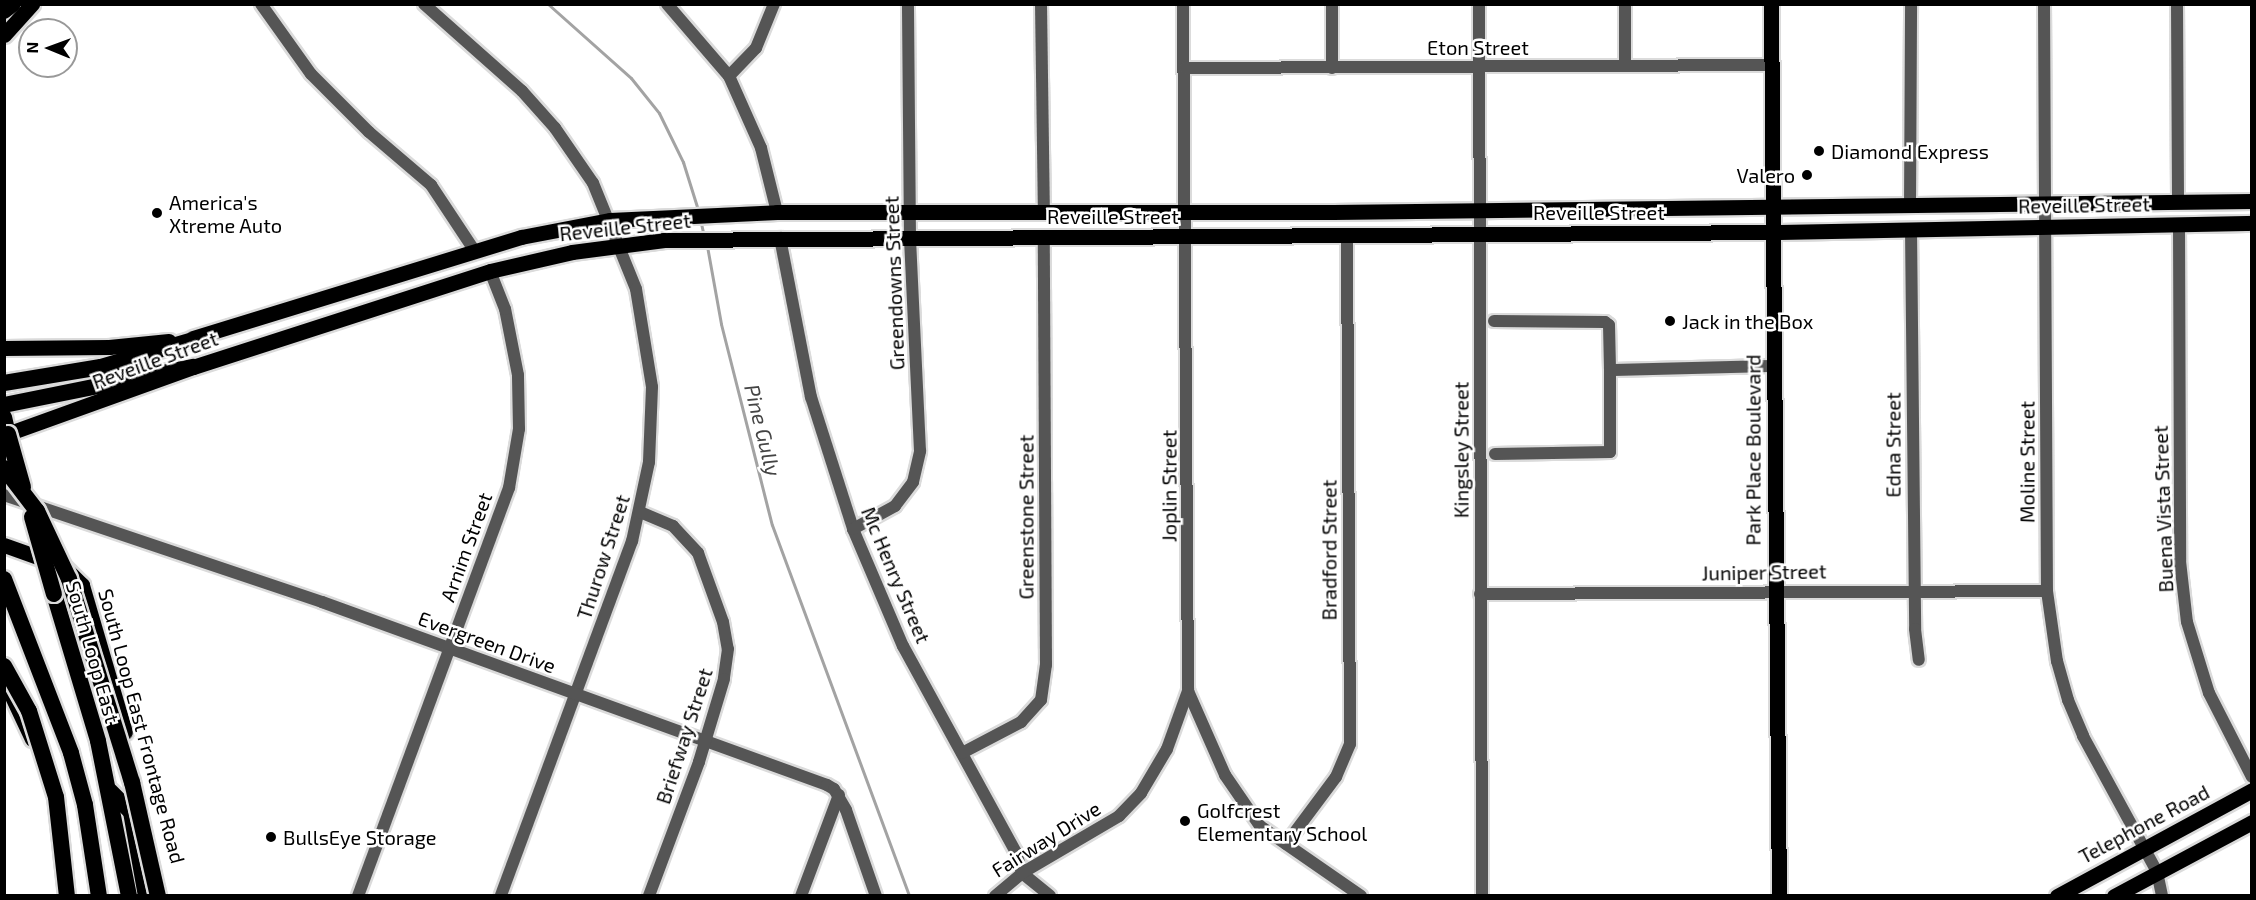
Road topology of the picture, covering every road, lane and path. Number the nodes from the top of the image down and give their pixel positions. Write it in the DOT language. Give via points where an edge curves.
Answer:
graph roads {
  1 [pos="14,4"];
  2 [pos="32,4"];
  3 [pos="261,4"];
  4 [pos="424,4"];
  5 [pos="667,4"];
  6 [pos="774,4"];
  7 [pos="908,4"];
  8 [pos="1041,4"];
  9 [pos="1183,4"];
  10 [pos="1332,4"];
  11 [pos="1479,4"];
  12 [pos="1625,4"];
  13 [pos="1771,4"];
  14 [pos="1911,4"];
  15 [pos="2044,4"];
  16 [pos="2177,4"];
  17 [pos="4,11"];
  18 [pos="4,35"];
  19 [pos="1771,65"];
  20 [pos="1480,66"];
  21 [pos="1625,66"];
  22 [pos="1185,68"];
  23 [pos="1332,68"];
  24 [pos="729,76"];
  25 [pos="2252,201"];
  26 [pos="2178,203"];
  27 [pos="2045,206"];
  28 [pos="1910,207"];
  29 [pos="1481,208"];
  30 [pos="1774,208"];
  31 [pos="777,212"];
  32 [pos="909,212"];
  33 [pos="1044,213"];
  34 [pos="1186,213"];
  35 [pos="610,220"];
  36 [pos="2252,223"];
  37 [pos="2179,225"];
  38 [pos="2045,227"];
  39 [pos="1911,229"];
  40 [pos="1774,232"];
  41 [pos="1481,234"];
  42 [pos="1347,236"];
  43 [pos="1044,237"];
  44 [pos="1187,237"];
  45 [pos="780,238"];
  46 [pos="910,238"];
  47 [pos="621,244"];
  48 [pos="474,250"];
  49 [pos="490,271"];
  50 [pos="347,291"];
  51 [pos="361,313"];
  52 [pos="1494,321"];
  53 [pos="203,337"];
  54 [pos="4,348"];
  55 [pos="1774,366"];
  56 [pos="193,367"];
  57 [pos="1610,370"];
  58 [pos="4,383"];
  59 [pos="4,405"];
  60 [pos="4,417"];
  61 [pos="7,433"];
  62 [pos="1495,454"];
  63 [pos="4,468"];
  64 [pos="4,489"];
  65 [pos="10,496"];
  66 [pos="640,512"];
  67 [pos="853,529"];
  68 [pos="4,544"];
  69 [pos="5,580"];
  70 [pos="1914,590"];
  71 [pos="2047,591"];
  72 [pos="1774,592"];
  73 [pos="1480,594"];
  74 [pos="450,649"];
  75 [pos="1919,660"];
  76 [pos="4,666"];
  77 [pos="4,683"];
  78 [pos="1188,691"];
  79 [pos="576,695"];
  80 [pos="704,740"];
  81 [pos="962,753"];
  82 [pos="2252,777"];
  83 [pos="2252,790"];
  84 [pos="110,791"];
  85 [pos="839,795"];
  86 [pos="2252,822"];
  87 [pos="1286,844"];
  88 [pos="2143,848"];
  89 [pos="96,868"];
  90 [pos="2157,872"];
  91 [pos="1022,873"];
  92 [pos="67,896"];
  93 [pos="72,896"];
  94 [pos="93,896"];
  95 [pos="99,896"];
  96 [pos="129,896"];
  97 [pos="146,896"];
  98 [pos="158,896"];
  99 [pos="165,896"];
  100 [pos="358,896"];
  101 [pos="501,896"];
  102 [pos="649,896"];
  103 [pos="801,896"];
  104 [pos="876,896"];
  105 [pos="994,896"];
  106 [pos="1050,896"];
  107 [pos="1361,896"];
  108 [pos="1482,896"];
  109 [pos="1779,896"];
  110 [pos="2057,896"];
  111 [pos="2114,896"];
  112 [pos="2162,896"];
  1 -- 17 [label="highway"];
  2 -- 18 [label="main road"];
  3 -- 48 [label="street" via="311,74 369,132 431,185"];
  4 -- 35 [label="street, Thurow Street" via="510,80 555,128 593,183"];
  5 -- 24 [label="street"];
  6 -- 24 [label="street" via="756,48"];
  7 -- 32 [label="street, Greendowns Street"];
  8 -- 33 [label="street"];
  9 -- 22 [label="street, Joplin Street"];
  10 -- 23 [label="street"];
  11 -- 20 [label="street, Kingsley Street"];
  12 -- 21 [label="street"];
  13 -- 19 [label="main road, Park Place Boulevard"];
  14 -- 28 [label="street"];
  15 -- 27 [label="street, Moline Street"];
  16 -- 26 [label="street"];
  19 -- 21 [label="street, Eton Street"];
  19 -- 30 [label="main road, Park Place Boulevard"];
  20 -- 21 [label="street, Eton Street"];
  20 -- 23 [label="street, Eton Street"];
  20 -- 29 [label="street, Kingsley Street"];
  22 -- 23 [label="street, Eton Street"];
  22 -- 34 [label="street, Joplin Street"];
  24 -- 31 [label="street" via="761,148"];
  25 -- 26 [label="main road, Reveille Street"];
  26 -- 27 [label="main road, Reveille Street"];
  27 -- 28 [label="main road, Reveille Street"];
  27 -- 38 [label="street, Moline Street"];
  28 -- 30 [label="main road, Reveille Street"];
  29 -- 30 [label="main road, Reveille Street"];
  29 -- 34 [label="main road, Reveille Street"];
  29 -- 41 [label="street, Kingsley Street"];
  30 -- 40 [label="main road, Park Place Boulevard"];
  31 -- 32 [label="main road, Reveille Street"];
  31 -- 35 [label="main road, Reveille Street"];
  32 -- 33 [label="main road, Reveille Street"];
  32 -- 46 [label="street, Greendowns Street"];
  33 -- 34 [label="main road, Reveille Street"];
  34 -- 44 [label="street, Joplin Street"];
  35 -- 47 [label="street, Thurow Street"];
  35 -- 48 [label="main road, Reveille Street"];
  36 -- 37 [label="main road, Reveille Street"];
  37 -- 38 [label="main road, Reveille Street"];
  37 -- 82 [label="street, Buena Vista Street" via="2180,561 2187,622 2209,693"];
  38 -- 39 [label="main road, Reveille Street"];
  38 -- 71 [label="street, Moline Street"];
  39 -- 40 [label="main road, Reveille Street"];
  39 -- 70 [label="street, Edna Street"];
  40 -- 41 [label="main road, Reveille Street"];
  40 -- 55 [label="main road, Park Place Boulevard"];
  41 -- 42 [label="main road, Reveille Street"];
  41 -- 73 [label="street, Kingsley Street"];
  42 -- 44 [label="main road, Reveille Street"];
  42 -- 87 [label="street, Bradford Street" via="1350,744 1336,777"];
  43 -- 44 [label="main road, Reveille Street"];
  43 -- 46 [label="main road, Reveille Street"];
  43 -- 81 [label="street, Greenstone Street" via="1046,666 1041,700 1021,722"];
  44 -- 78 [label="street, Joplin Street"];
  45 -- 46 [label="main road, Reveille Street"];
  45 -- 47 [label="main road, Reveille Street"];
  45 -- 67 [label="street, Mc Henry Street" via="811,397"];
  46 -- 67 [label="street, Greendowns Street" via="920,451 913,482 895,506"];
  47 -- 49 [label="main road, Reveille Street"];
  47 -- 66 [label="street, Thurow Street" via="640,304 652,387 651,444"];
  48 -- 50 [label="main road, Reveille Street"];
  49 -- 51 [label="main road, Reveille Street"];
  49 -- 74 [label="street, Arnim Street" via="505,309 518,375 519,429 509,488"];
  50 -- 51 [label="main road"];
  50 -- 53 [label="main road, Reveille Street"];
  51 -- 56 [label="main road, Reveille Street"];
  52 -- 57 [label="street" via="1605,322 1609,326"];
  53 -- 54 [label="main road, Reveille Street" via="109,347"];
  53 -- 58 [label="highway" via="125,361"];
  55 -- 57 [label="street"];
  55 -- 72 [label="main road, Park Place Boulevard"];
  56 -- 59 [label="highway"];
  56 -- 61 [label="main road, Reveille Street"];
  57 -- 62 [label="street" via="1610,452"];
  60 -- 61 [label="highway, South Loop East"];
  61 -- 84 [label="highway, South Loop East, bridge"];
  63 -- 98 [label="highway, bridge" via="37,511 69,579 132,782"];
  64 -- 65 [label="street, Evergreen Drive"];
  65 -- 74 [label="street, Evergreen Drive"];
  66 -- 79 [label="street, Thurow Street"];
  66 -- 80 [label="street, Briefway Street" via="674,526 694,546 726,630 726,670"];
  67 -- 81 [label="street, Mc Henry Street" via="903,646"];
  68 -- 99 [label="main road, South Loop East Frontage Road" via="63,566 82,585 143,793"];
  69 -- 89 [label="highway" via="71,753"];
  70 -- 71 [label="street, Juniper Street"];
  70 -- 72 [label="street, Juniper Street"];
  70 -- 75 [label="street, Edna Street"];
  71 -- 88 [label="street, Moline Street" via="2057,661 2068,700"];
  72 -- 73 [label="street, Juniper Street"];
  72 -- 109 [label="main road, Park Place Boulevard"];
  73 -- 108 [label="street, Kingsley Street"];
  74 -- 79 [label="street, Evergreen Drive"];
  74 -- 100 [label="street, Arnim Street"];
  76 -- 92 [label="highway, bridge" via="29,711 53,785 63,835"];
  77 -- 93 [label="main road" via="45,777"];
  78 -- 87 [label="street, Joplin Street" via="1225,775 1260,826"];
  78 -- 91 [label="street, Fairway Drive" via="1167,749 1141,792 1113,822"];
  79 -- 80 [label="street, Evergreen Drive"];
  79 -- 101 [label="street, Thurow Street"];
  80 -- 85 [label="street, Evergreen Drive" via="827,785"];
  80 -- 102 [label="street, Briefway Street"];
  81 -- 91 [label="street, Mc Henry Street" via="1016,852"];
  83 -- 88 [label="main road, Telephone Road"];
  84 -- 96 [label="highway, South Loop East"];
  84 -- 97 [label="highway" via="130,812"];
  85 -- 103 [label="street"];
  85 -- 104 [label="street"];
  86 -- 90 [label="main road"];
  87 -- 107 [label="street, Joplin Street"];
  88 -- 90 [label="street, Moline Street"];
  88 -- 110 [label="main road, Telephone Road"];
  89 -- 94 [label="highway"];
  89 -- 95 [label="highway"];
  90 -- 111 [label="main road"];
  90 -- 112 [label="street, Moline Street"];
  91 -- 105 [label="street, Fairway Drive"];
  91 -- 106 [label="street"];
}
